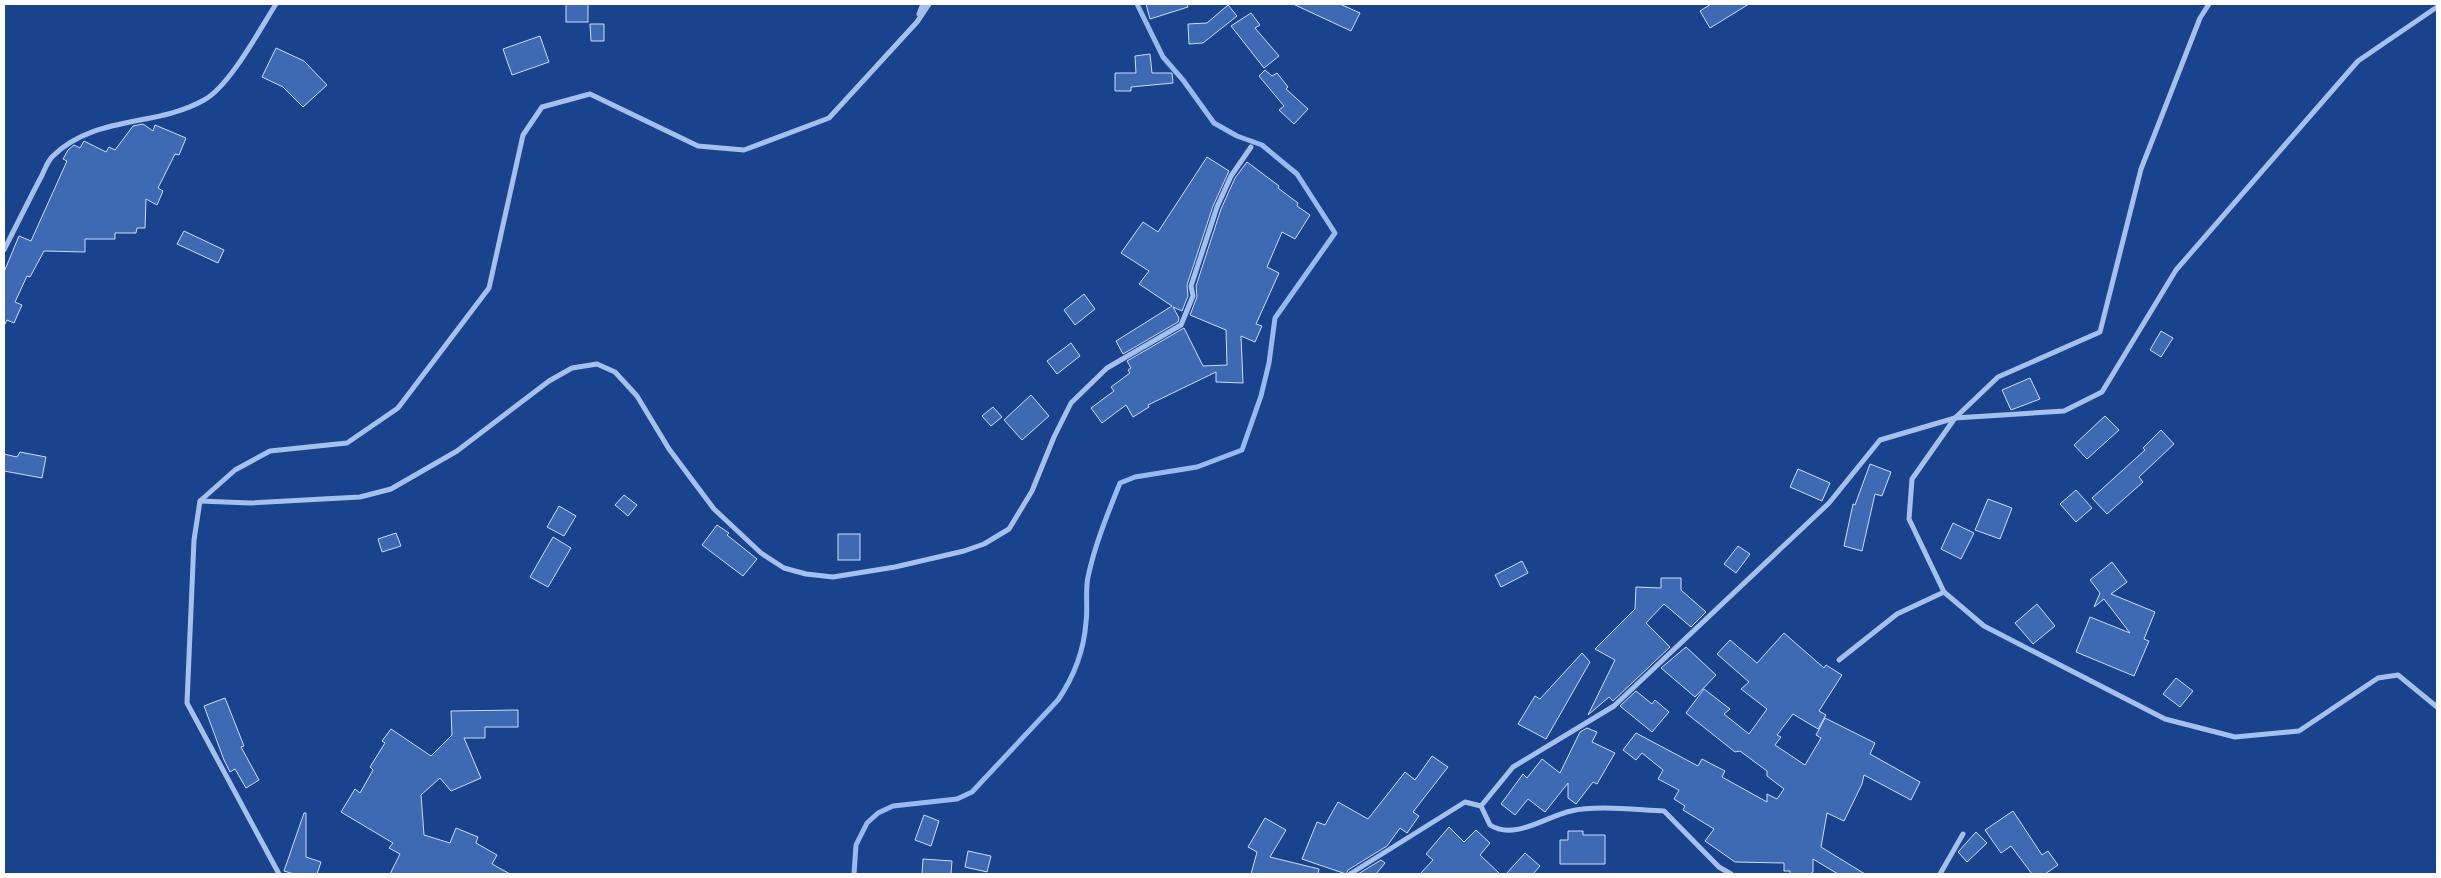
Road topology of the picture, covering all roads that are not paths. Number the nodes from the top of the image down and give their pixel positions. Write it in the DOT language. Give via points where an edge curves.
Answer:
graph roads {
  1 [pos="276,4"];
  2 [pos="923,4"];
  3 [pos="929,4"];
  4 [pos="2209,4"];
  5 [pos="2437,7"];
  6 [pos="917,22"];
  7 [pos="1251,147"];
  8 [pos="4,250"];
  9 [pos="1955,418"];
  10 [pos="200,501"];
  11 [pos="1944,592"];
  12 [pos="1838,660"];
  13 [pos="2437,707"];
  14 [pos="1481,806"];
  15 [pos="1963,834"];
  16 [pos="279,874"];
  17 [pos="1350,874"];
  18 [pos="1731,874"];
  19 [pos="1940,874"];
  1 -- 8 [label="street" via="234,68 206,100 170,113 98,129 52,156"];
  2 -- 6 [label="street"];
  3 -- 6 [label="street"];
  4 -- 9 [label="street" via="2200,18 2141,169 2100,332 1998,377"];
  5 -- 9 [label="street" via="2358,61 2176,270 2102,392 2064,411"];
  6 -- 10 [label="street" via="829,118 744,150 698,146 590,94 542,107 523,135 489,288 398,408 347,443 270,451 235,470"];
  7 -- 10 [label="street" via="1231,176 1216,207 1191,286 1193,296 1181,326 1106,368 1070,403 1036,484 1009,529 964,551 833,577 784,568 761,553 714,509 669,449 637,396 615,372 597,364 572,368 550,381 457,451 391,489 360,497 250,503"];
  9 -- 11 [label="street" via="1912,479 1909,519"];
  9 -- 14 [label="street" via="1880,440 1829,503 1614,706 1513,767"];
  10 -- 16 [label="street" via="194,540 187,703"];
  11 -- 12 [label="street" via="1897,614"];
  11 -- 13 [label="street" via="1984,626 2165,720 2235,737 2299,731 2378,678 2398,675"];
  14 -- 17 [label="street" via="1465,802"];
  14 -- 18 [label="street" via="1490,825 1502,830 1516,829 1584,808 1664,811 1719,867"];
  15 -- 19 [label="street"];
}
